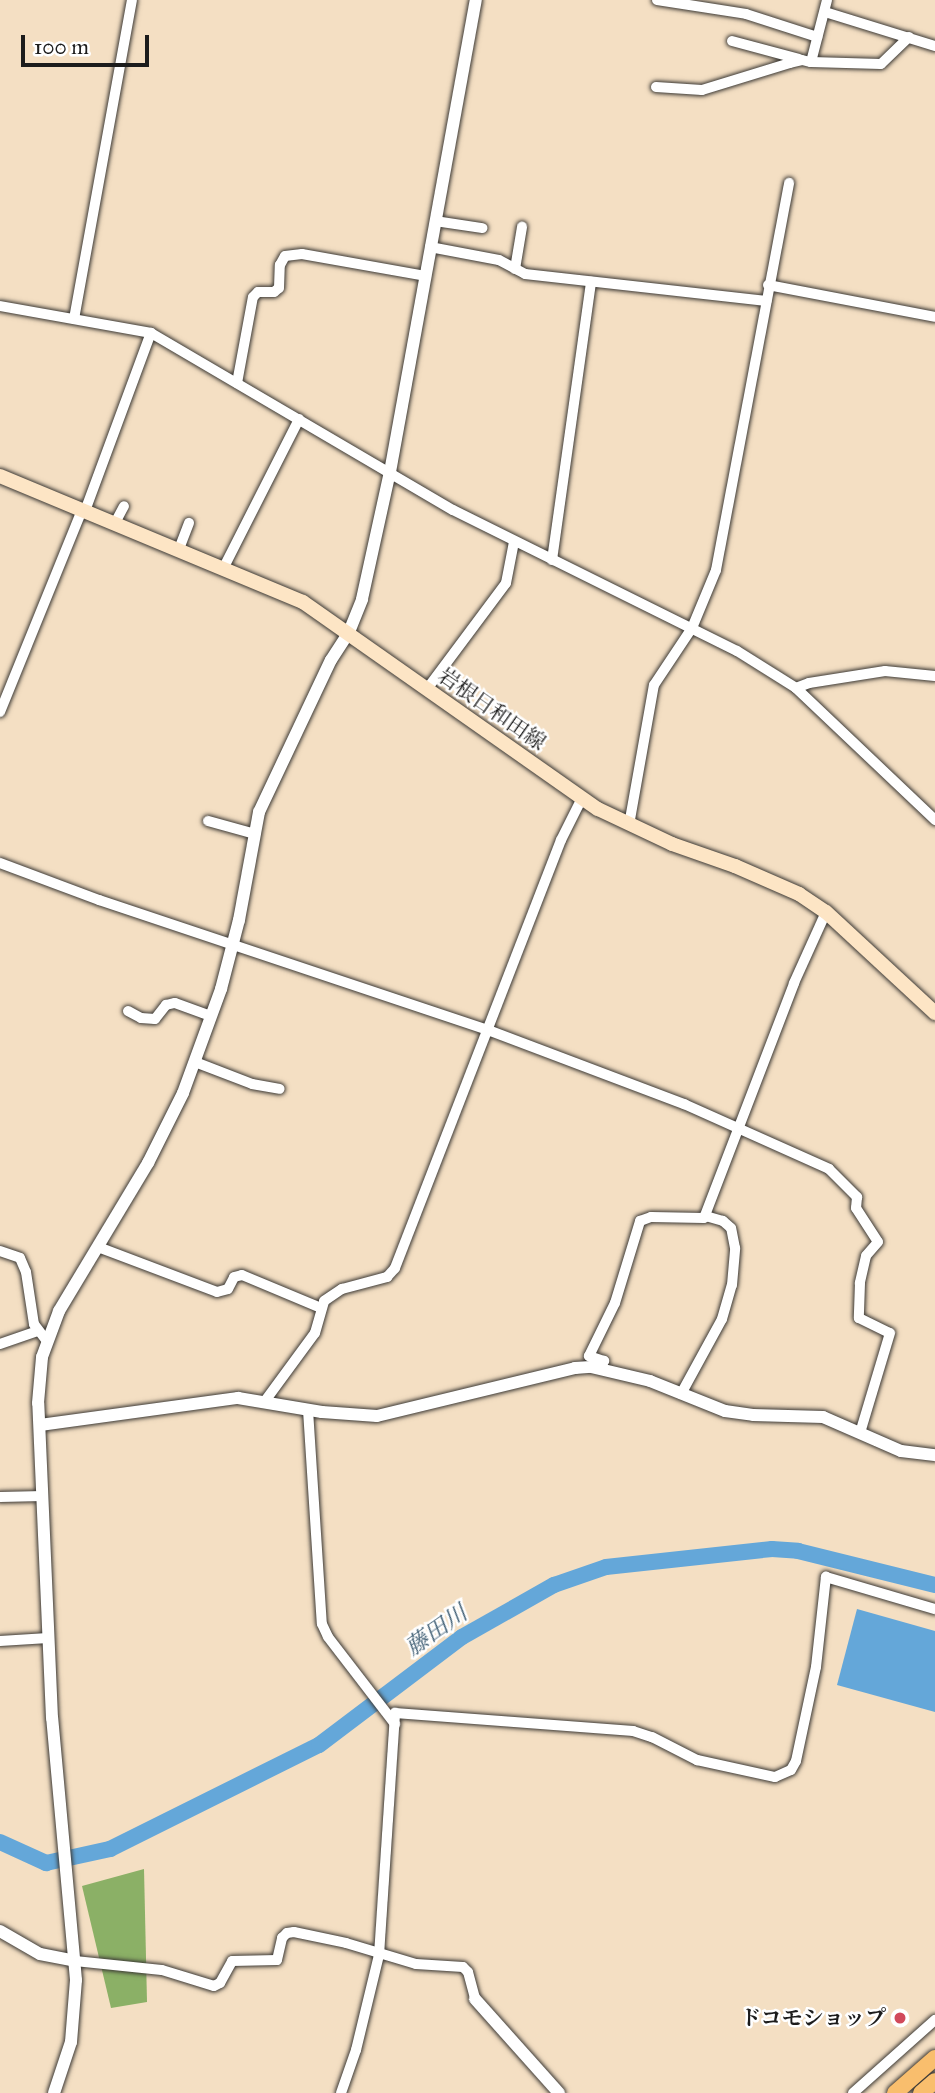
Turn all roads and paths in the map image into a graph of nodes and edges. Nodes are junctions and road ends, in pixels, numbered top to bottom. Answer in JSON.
{"nodes":[{"id":1,"x":132,"y":0,"type":"edge"},
{"id":2,"x":475,"y":0,"type":"edge"},
{"id":3,"x":657,"y":0,"type":"edge"},
{"id":4,"x":827,"y":0,"type":"edge"},
{"id":5,"x":825,"y":12,"type":"junction"},
{"id":6,"x":817,"y":37,"type":"junction"},
{"id":7,"x":909,"y":37,"type":"junction"},
{"id":8,"x":732,"y":41,"type":"dead end"},
{"id":9,"x":935,"y":45,"type":"edge"},
{"id":10,"x":807,"y":61,"type":"junction"},
{"id":11,"x":656,"y":87,"type":"dead end"},
{"id":12,"x":789,"y":183,"type":"dead end"},
{"id":13,"x":435,"y":221,"type":"junction"},
{"id":14,"x":522,"y":227,"type":"dead end"},
{"id":15,"x":482,"y":228,"type":"dead end"},
{"id":16,"x":430,"y":247,"type":"junction"},
{"id":17,"x":515,"y":269,"type":"junction"},
{"id":18,"x":425,"y":276,"type":"junction"},
{"id":19,"x":592,"y":282,"type":"junction"},
{"id":20,"x":768,"y":285,"type":"junction"},
{"id":21,"x":766,"y":302,"type":"junction"},
{"id":22,"x":0,"y":306,"type":"edge"},
{"id":23,"x":935,"y":317,"type":"edge"},
{"id":24,"x":74,"y":319,"type":"junction"},
{"id":25,"x":151,"y":332,"type":"junction"},
{"id":26,"x":237,"y":383,"type":"junction"},
{"id":27,"x":299,"y":419,"type":"junction"},
{"id":28,"x":390,"y":472,"type":"junction"},
{"id":29,"x":0,"y":477,"type":"edge"},
{"id":30,"x":124,"y":506,"type":"dead end"},
{"id":31,"x":83,"y":511,"type":"junction"},
{"id":32,"x":115,"y":523,"type":"junction"},
{"id":33,"x":189,"y":523,"type":"dead end"},
{"id":34,"x":514,"y":542,"type":"junction"},
{"id":35,"x":179,"y":549,"type":"junction"},
{"id":36,"x":552,"y":560,"type":"junction"},
{"id":37,"x":224,"y":568,"type":"junction"},
{"id":38,"x":692,"y":628,"type":"junction"},
{"id":39,"x":349,"y":632,"type":"junction"},
{"id":40,"x":935,"y":676,"type":"edge"},
{"id":41,"x":796,"y":688,"type":"junction"},
{"id":42,"x":427,"y":689,"type":"junction"},
{"id":43,"x":0,"y":712,"type":"edge"},
{"id":44,"x":582,"y":798,"type":"junction"},
{"id":45,"x":935,"y":820,"type":"edge"},
{"id":46,"x":208,"y":821,"type":"dead end"},
{"id":47,"x":629,"y":825,"type":"junction"},
{"id":48,"x":255,"y":834,"type":"junction"},
{"id":49,"x":0,"y":863,"type":"edge"},
{"id":50,"x":826,"y":912,"type":"junction"},
{"id":51,"x":233,"y":945,"type":"junction"},
{"id":52,"x":128,"y":1011,"type":"dead end"},
{"id":53,"x":935,"y":1013,"type":"edge"},
{"id":54,"x":211,"y":1016,"type":"junction"},
{"id":55,"x":488,"y":1030,"type":"junction"},
{"id":56,"x":195,"y":1062,"type":"junction"},
{"id":57,"x":280,"y":1089,"type":"dead end"},
{"id":58,"x":738,"y":1129,"type":"junction"},
{"id":59,"x":705,"y":1216,"type":"junction"},
{"id":60,"x":98,"y":1247,"type":"junction"},
{"id":61,"x":0,"y":1251,"type":"edge"},
{"id":62,"x":321,"y":1308,"type":"junction"},
{"id":63,"x":41,"y":1336,"type":"junction"},
{"id":64,"x":0,"y":1343,"type":"edge"},
{"id":65,"x":599,"y":1368,"type":"junction"},
{"id":66,"x":681,"y":1394,"type":"junction"},
{"id":67,"x":265,"y":1401,"type":"junction"},
{"id":68,"x":308,"y":1410,"type":"junction"},
{"id":69,"x":40,"y":1425,"type":"junction"},
{"id":70,"x":860,"y":1433,"type":"junction"},
{"id":71,"x":935,"y":1455,"type":"edge"},
{"id":72,"x":43,"y":1496,"type":"junction"},
{"id":73,"x":0,"y":1497,"type":"edge"},
{"id":74,"x":935,"y":1609,"type":"edge"},
{"id":75,"x":48,"y":1638,"type":"junction"},
{"id":76,"x":0,"y":1641,"type":"edge"},
{"id":77,"x":395,"y":1724,"type":"junction"},
{"id":78,"x":0,"y":1931,"type":"edge"},
{"id":79,"x":379,"y":1955,"type":"junction"},
{"id":80,"x":75,"y":1961,"type":"junction"},
{"id":81,"x":475,"y":1998,"type":"joint"},
{"id":82,"x":935,"y":2020,"type":"edge"},
{"id":83,"x":935,"y":2058,"type":"edge"},
{"id":84,"x":935,"y":2081,"type":"edge"},
{"id":85,"x":54,"y":2093,"type":"edge"},
{"id":86,"x":341,"y":2093,"type":"edge"},
{"id":87,"x":559,"y":2093,"type":"edge"},
{"id":88,"x":853,"y":2093,"type":"edge"},
{"id":89,"x":895,"y":2093,"type":"edge"},
{"id":90,"x":921,"y":2093,"type":"edge"}],
"edges":[{"from":1,"to":24,"type":"street"},
{"from":2,"to":13,"type":"street"},
{"from":3,"to":6,"type":"street"},
{"from":4,"to":5,"type":"street"},
{"from":5,"to":6,"type":"street"},
{"from":5,"to":7,"type":"street"},
{"from":6,"to":10,"type":"street"},
{"from":7,"to":9,"type":"street"},
{"from":7,"to":10,"type":"street"},
{"from":8,"to":10,"type":"street"},
{"from":10,"to":11,"type":"street"},
{"from":12,"to":20,"type":"street"},
{"from":13,"to":15,"type":"street"},
{"from":13,"to":16,"type":"street"},
{"from":14,"to":17,"type":"street"},
{"from":16,"to":17,"type":"street"},
{"from":16,"to":18,"type":"street"},
{"from":17,"to":19,"type":"street"},
{"from":18,"to":26,"type":"street"},
{"from":18,"to":28,"type":"street"},
{"from":19,"to":21,"type":"street"},
{"from":19,"to":36,"type":"street"},
{"from":20,"to":21,"type":"street"},
{"from":20,"to":23,"type":"street"},
{"from":21,"to":38,"type":"street"},
{"from":22,"to":24,"type":"street"},
{"from":24,"to":25,"type":"street"},
{"from":25,"to":26,"type":"street"},
{"from":25,"to":31,"type":"street"},
{"from":26,"to":27,"type":"street"},
{"from":27,"to":28,"type":"street"},
{"from":27,"to":37,"type":"street"},
{"from":28,"to":34,"type":"street"},
{"from":28,"to":39,"type":"street"},
{"from":29,"to":31,"type":"main road","name":"岩根日和田線"},
{"from":30,"to":32,"type":"street"},
{"from":31,"to":32,"type":"main road","name":"岩根日和田線"},
{"from":31,"to":43,"type":"street"},
{"from":32,"to":35,"type":"main road","name":"岩根日和田線"},
{"from":33,"to":35,"type":"street"},
{"from":34,"to":36,"type":"street"},
{"from":34,"to":42,"type":"street"},
{"from":35,"to":37,"type":"main road","name":"岩根日和田線"},
{"from":36,"to":38,"type":"street"},
{"from":37,"to":39,"type":"main road","name":"岩根日和田線"},
{"from":38,"to":41,"type":"street"},
{"from":38,"to":47,"type":"street"},
{"from":39,"to":42,"type":"main road","name":"岩根日和田線"},
{"from":39,"to":48,"type":"street"},
{"from":40,"to":41,"type":"street"},
{"from":41,"to":45,"type":"street"},
{"from":42,"to":44,"type":"main road","name":"岩根日和田線"},
{"from":44,"to":47,"type":"main road","name":"岩根日和田線"},
{"from":44,"to":55,"type":"street"},
{"from":46,"to":48,"type":"street"},
{"from":47,"to":50,"type":"main road","name":"岩根日和田線"},
{"from":48,"to":51,"type":"street"},
{"from":49,"to":51,"type":"street"},
{"from":50,"to":53,"type":"main road","name":"岩根日和田線"},
{"from":50,"to":58,"type":"street"},
{"from":51,"to":54,"type":"street"},
{"from":51,"to":55,"type":"street"},
{"from":52,"to":54,"type":"street"},
{"from":54,"to":56,"type":"street"},
{"from":55,"to":58,"type":"street"},
{"from":55,"to":62,"type":"street"},
{"from":56,"to":57,"type":"street"},
{"from":56,"to":60,"type":"street"},
{"from":58,"to":59,"type":"street"},
{"from":58,"to":70,"type":"street"},
{"from":59,"to":65,"type":"street"},
{"from":59,"to":66,"type":"street"},
{"from":60,"to":62,"type":"street"},
{"from":60,"to":63,"type":"street"},
{"from":61,"to":63,"type":"street"},
{"from":62,"to":67,"type":"street"},
{"from":63,"to":64,"type":"street"},
{"from":63,"to":69,"type":"street"},
{"from":65,"to":66,"type":"street"},
{"from":65,"to":68,"type":"street"},
{"from":66,"to":70,"type":"street"},
{"from":67,"to":68,"type":"street"},
{"from":67,"to":69,"type":"street"},
{"from":68,"to":77,"type":"street"},
{"from":69,"to":72,"type":"street"},
{"from":70,"to":71,"type":"street"},
{"from":72,"to":73,"type":"street"},
{"from":72,"to":75,"type":"street"},
{"from":74,"to":77,"type":"street"},
{"from":75,"to":76,"type":"street"},
{"from":75,"to":80,"type":"street"},
{"from":77,"to":79,"type":"street"},
{"from":78,"to":80,"type":"street"},
{"from":79,"to":80,"type":"street"},
{"from":79,"to":81,"type":"street"},
{"from":79,"to":86,"type":"street"},
{"from":80,"to":85,"type":"street"},
{"from":81,"to":87,"type":"street"},
{"from":82,"to":88,"type":"street"},
{"from":83,"to":89,"type":"highway"},
{"from":84,"to":90,"type":"highway"}]}
